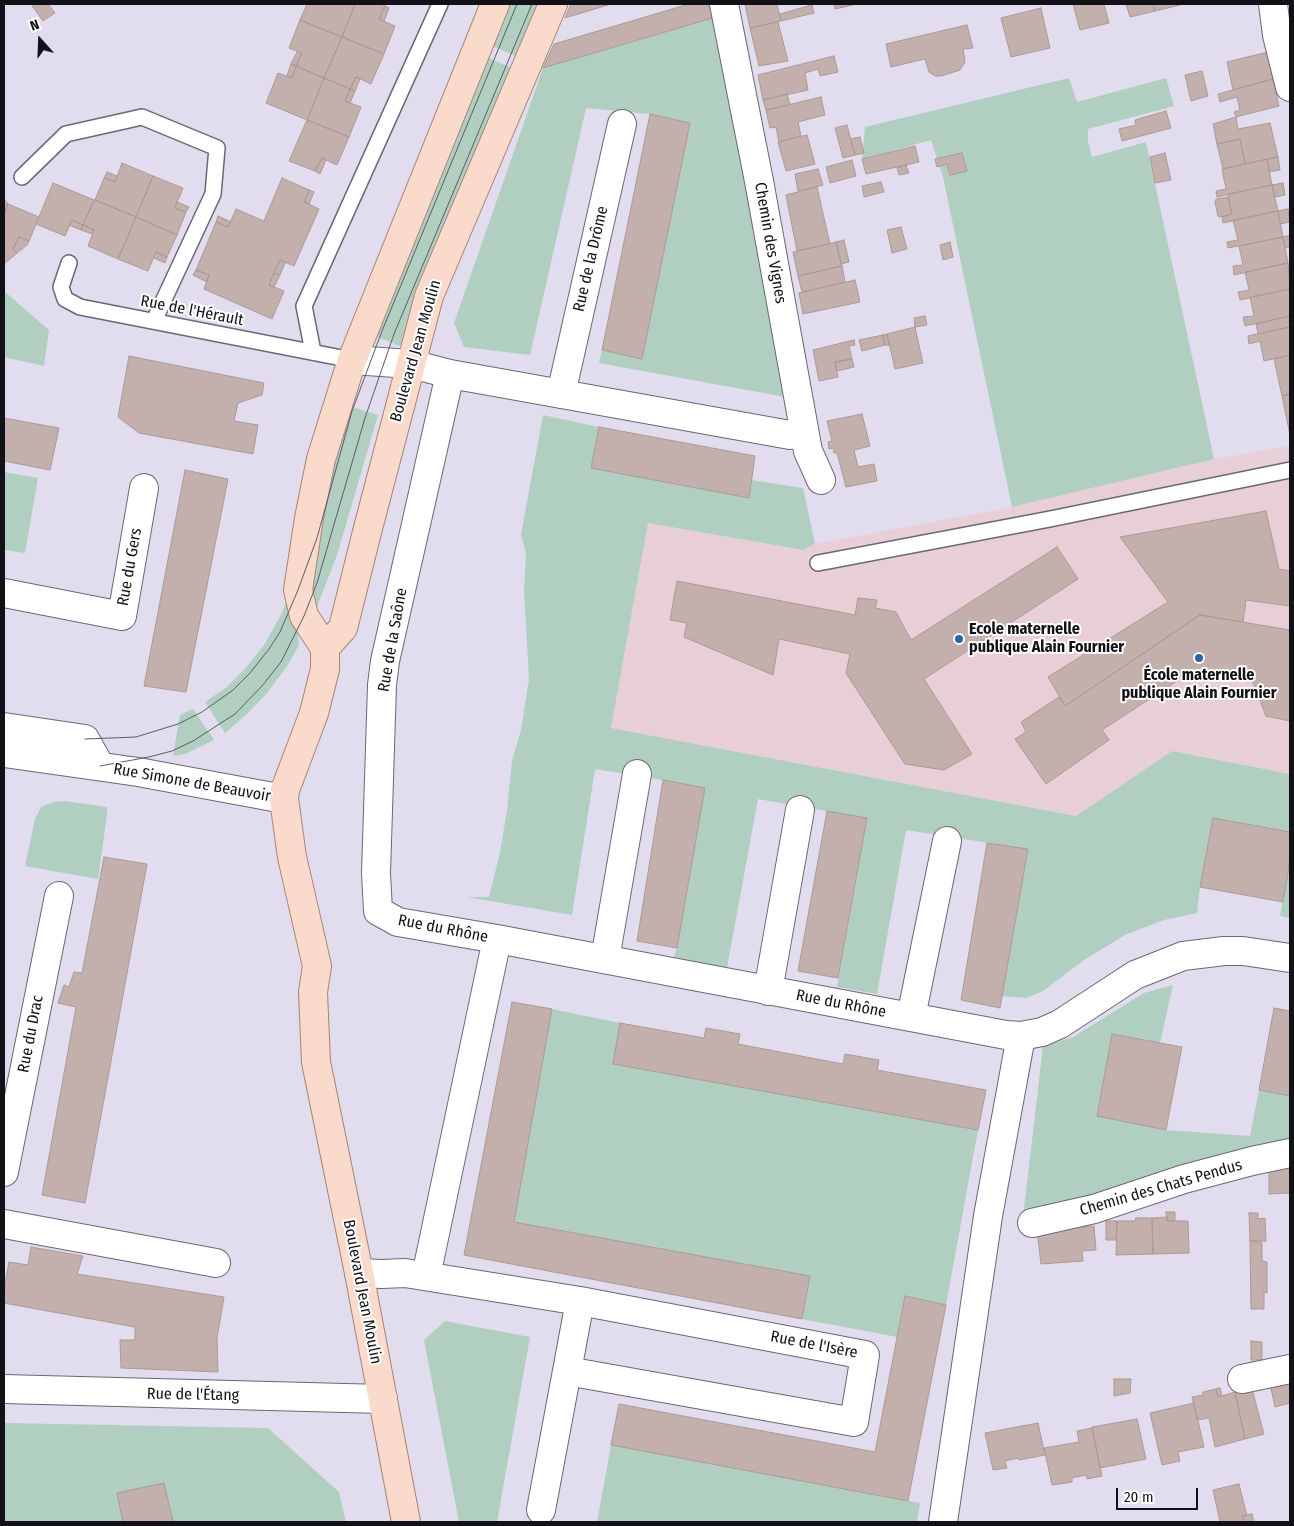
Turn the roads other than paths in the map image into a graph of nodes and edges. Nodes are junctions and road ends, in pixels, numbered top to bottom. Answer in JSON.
{"nodes":[{"id":1,"x":440,"y":4,"type":"edge"},
{"id":2,"x":495,"y":4,"type":"edge"},
{"id":3,"x":553,"y":4,"type":"edge"},
{"id":4,"x":724,"y":4,"type":"edge"},
{"id":5,"x":1273,"y":4,"type":"edge"},
{"id":6,"x":1290,"y":87,"type":"edge"},
{"id":7,"x":622,"y":124,"type":"dead end"},
{"id":8,"x":22,"y":177,"type":"dead end"},
{"id":9,"x":69,"y":263,"type":"dead end"},
{"id":10,"x":154,"y":321,"type":"junction"},
{"id":11,"x":312,"y":352,"type":"junction"},
{"id":12,"x":352,"y":360,"type":"junction"},
{"id":13,"x":411,"y":364,"type":"junction"},
{"id":14,"x":450,"y":374,"type":"junction"},
{"id":15,"x":561,"y":394,"type":"junction"},
{"id":16,"x":790,"y":434,"type":"dead end"},
{"id":17,"x":1290,"y":470,"type":"edge"},
{"id":18,"x":821,"y":480,"type":"dead end"},
{"id":19,"x":144,"y":488,"type":"dead end"},
{"id":20,"x":818,"y":563,"type":"dead end"},
{"id":21,"x":4,"y":593,"type":"edge"},
{"id":22,"x":325,"y":648,"type":"junction"},
{"id":23,"x":4,"y":727,"type":"edge"},
{"id":24,"x":4,"y":753,"type":"edge"},
{"id":25,"x":100,"y":766,"type":"junction"},
{"id":26,"x":637,"y":774,"type":"dead end"},
{"id":27,"x":285,"y":795,"type":"junction"},
{"id":28,"x":800,"y":810,"type":"dead end"},
{"id":29,"x":947,"y":841,"type":"dead end"},
{"id":30,"x":59,"y":896,"type":"dead end"},
{"id":31,"x":378,"y":911,"type":"joint"},
{"id":32,"x":497,"y":939,"type":"junction"},
{"id":33,"x":1290,"y":958,"type":"edge"},
{"id":34,"x":605,"y":959,"type":"junction"},
{"id":35,"x":768,"y":991,"type":"junction"},
{"id":36,"x":911,"y":1017,"type":"junction"},
{"id":37,"x":1021,"y":1036,"type":"junction"},
{"id":38,"x":10,"y":1104,"type":"edge"},
{"id":39,"x":1290,"y":1153,"type":"edge"},
{"id":40,"x":4,"y":1172,"type":"edge"},
{"id":41,"x":1032,"y":1223,"type":"dead end"},
{"id":42,"x":4,"y":1224,"type":"edge"},
{"id":43,"x":216,"y":1263,"type":"dead end"},
{"id":44,"x":359,"y":1273,"type":"junction"},
{"id":45,"x":426,"y":1276,"type":"junction"},
{"id":46,"x":580,"y":1301,"type":"junction"},
{"id":47,"x":1290,"y":1369,"type":"edge"},
{"id":48,"x":568,"y":1371,"type":"junction"},
{"id":49,"x":1242,"y":1380,"type":"dead end"},
{"id":50,"x":4,"y":1390,"type":"edge"},
{"id":51,"x":383,"y":1400,"type":"junction"},
{"id":52,"x":541,"y":1510,"type":"dead end"},
{"id":53,"x":406,"y":1522,"type":"edge"},
{"id":54,"x":943,"y":1522,"type":"edge"}],
"edges":[{"from":1,"to":11,"type":"lane"},
{"from":2,"to":12,"type":"main road"},
{"from":3,"to":13,"type":"main road","name":"Boulevard Jean Moulin"},
{"from":4,"to":18,"type":"street","name":"Chemin des Vignes"},
{"from":5,"to":6,"type":"street"},
{"from":7,"to":15,"type":"street","name":"Rue de la Drôme"},
{"from":8,"to":10,"type":"lane"},
{"from":9,"to":10,"type":"lane","name":"Rue de l'Hérault"},
{"from":10,"to":11,"type":"lane","name":"Rue de l'Hérault"},
{"from":11,"to":12,"type":"lane","name":"Rue de l'Hérault"},
{"from":12,"to":13,"type":"street"},
{"from":12,"to":22,"type":"main road"},
{"from":13,"to":14,"type":"street"},
{"from":13,"to":22,"type":"main road","name":"Boulevard Jean Moulin"},
{"from":14,"to":15,"type":"street"},
{"from":14,"to":31,"type":"street","name":"Rue de la Saône"},
{"from":15,"to":16,"type":"street"},
{"from":17,"to":20,"type":"lane"},
{"from":19,"to":21,"type":"street","name":"Rue du Gers"},
{"from":22,"to":27,"type":"main road"},
{"from":23,"to":25,"type":"street","name":"Rue Simone de Beauvoir"},
{"from":24,"to":25,"type":"street"},
{"from":25,"to":27,"type":"street","name":"Rue Simone de Beauvoir"},
{"from":26,"to":34,"type":"street"},
{"from":27,"to":44,"type":"main road","name":"Boulevard Jean Moulin"},
{"from":28,"to":35,"type":"street"},
{"from":29,"to":36,"type":"street"},
{"from":30,"to":38,"type":"street","name":"Rue du Drac"},
{"from":31,"to":32,"type":"street","name":"Rue du Rhône"},
{"from":32,"to":34,"type":"street","name":"Rue du Rhône"},
{"from":32,"to":45,"type":"street"},
{"from":33,"to":37,"type":"street","name":"Rue du Rhône"},
{"from":34,"to":35,"type":"street","name":"Rue du Rhône"},
{"from":35,"to":36,"type":"street","name":"Rue du Rhône"},
{"from":36,"to":37,"type":"street","name":"Rue du Rhône"},
{"from":37,"to":54,"type":"street"},
{"from":38,"to":40,"type":"street","name":"Rue du Drac"},
{"from":39,"to":41,"type":"street","name":"Chemin des Chats Pendus"},
{"from":42,"to":43,"type":"street"},
{"from":44,"to":45,"type":"street","name":"Rue de l'Isère"},
{"from":44,"to":51,"type":"main road","name":"Boulevard Jean Moulin"},
{"from":45,"to":46,"type":"street","name":"Rue de l'Isère"},
{"from":46,"to":48,"type":"street"},
{"from":46,"to":48,"type":"street","name":"Rue de l'Isère"},
{"from":47,"to":49,"type":"street"},
{"from":48,"to":52,"type":"street"},
{"from":50,"to":51,"type":"street","name":"Rue de l'Étang"},
{"from":51,"to":53,"type":"main road","name":"Boulevard Jean Moulin"}]}
